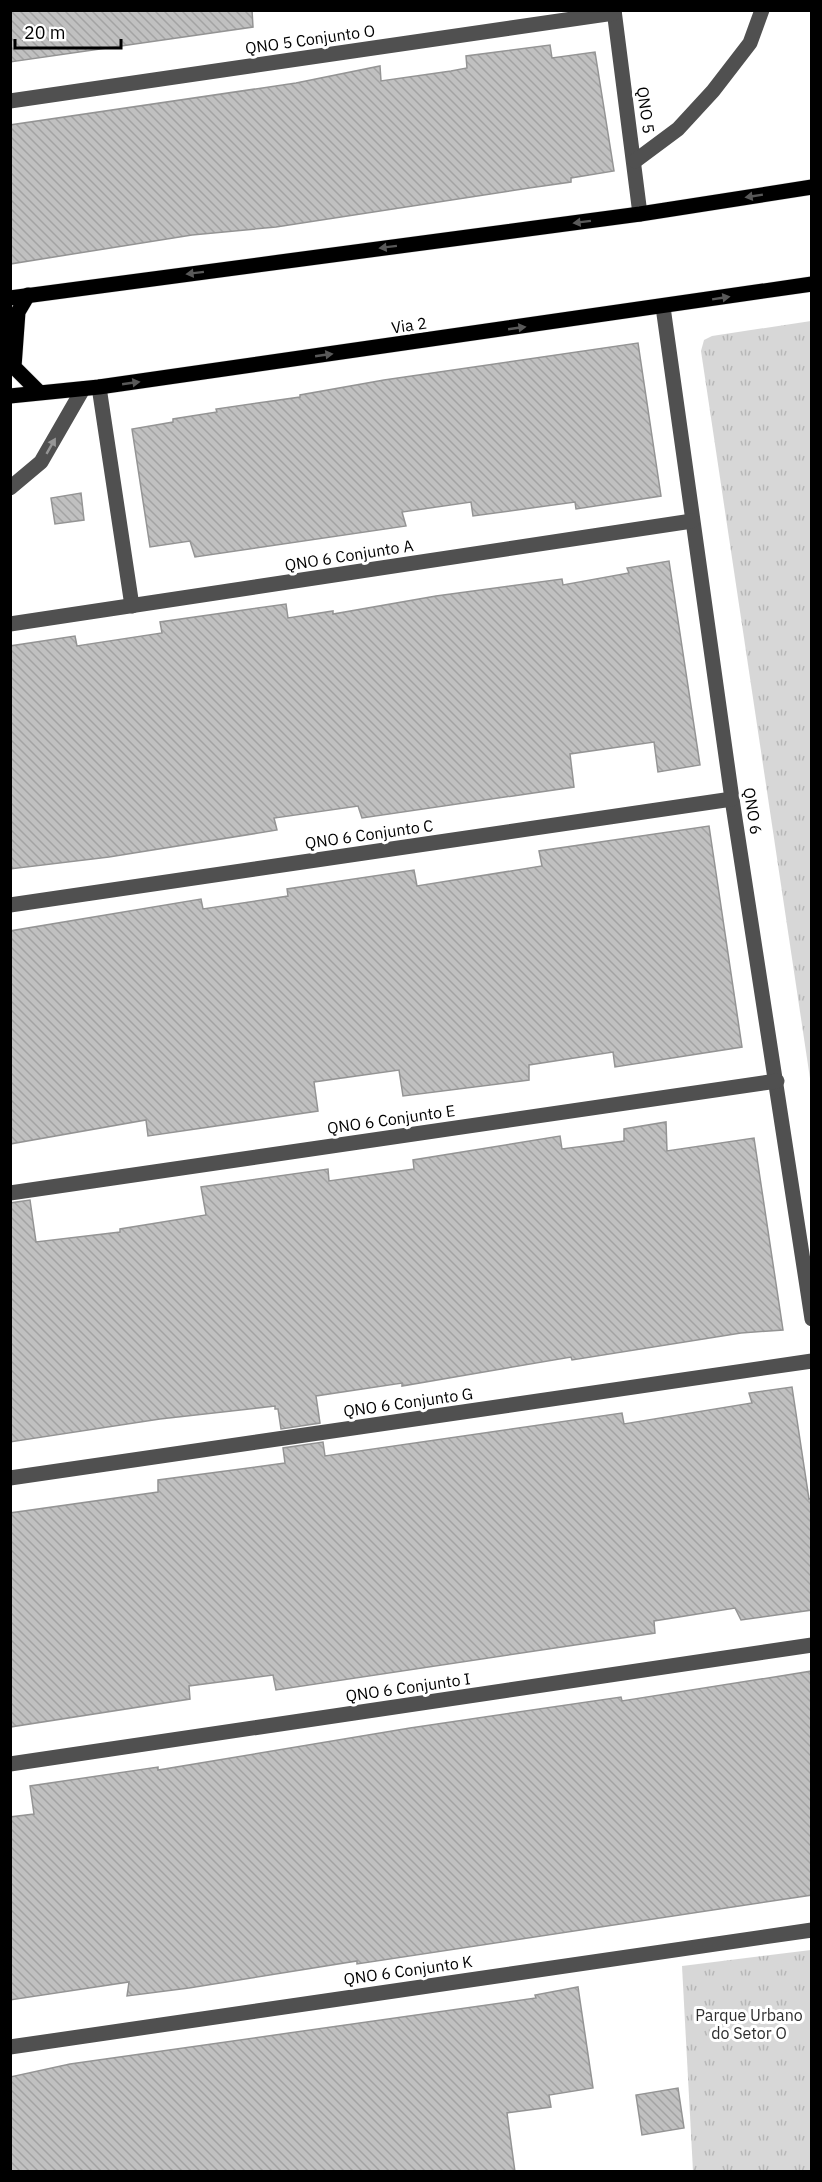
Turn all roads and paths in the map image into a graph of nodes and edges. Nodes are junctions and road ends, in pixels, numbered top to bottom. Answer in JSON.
{"nodes":[{"id":1,"x":762,"y":10,"type":"edge"},
{"id":2,"x":614,"y":12,"type":"edge"},
{"id":3,"x":10,"y":101,"type":"edge"},
{"id":4,"x":635,"y":161,"type":"junction"},
{"id":5,"x":812,"y":186,"type":"edge"},
{"id":6,"x":640,"y":214,"type":"junction"},
{"id":7,"x":812,"y":284,"type":"edge"},
{"id":8,"x":27,"y":294,"type":"junction"},
{"id":9,"x":10,"y":298,"type":"edge"},
{"id":10,"x":663,"y":307,"type":"junction"},
{"id":11,"x":99,"y":387,"type":"junction"},
{"id":12,"x":83,"y":389,"type":"junction"},
{"id":13,"x":38,"y":391,"type":"junction"},
{"id":14,"x":10,"y":396,"type":"edge"},
{"id":15,"x":10,"y":488,"type":"edge"},
{"id":16,"x":692,"y":521,"type":"junction"},
{"id":17,"x":132,"y":606,"type":"junction"},
{"id":18,"x":10,"y":624,"type":"edge"},
{"id":19,"x":732,"y":799,"type":"junction"},
{"id":20,"x":10,"y":904,"type":"edge"},
{"id":21,"x":777,"y":1081,"type":"junction"},
{"id":22,"x":10,"y":1193,"type":"edge"},
{"id":23,"x":812,"y":1319,"type":"edge"},
{"id":24,"x":812,"y":1361,"type":"edge"},
{"id":25,"x":10,"y":1478,"type":"edge"},
{"id":26,"x":812,"y":1645,"type":"edge"},
{"id":27,"x":10,"y":1764,"type":"edge"},
{"id":28,"x":812,"y":1930,"type":"edge"},
{"id":29,"x":10,"y":2047,"type":"edge"}],
"edges":[{"from":1,"to":4,"type":"street"},
{"from":2,"to":3,"type":"street","name":"QNO 5 Conjunto O"},
{"from":2,"to":4,"type":"street","name":"QNO 5"},
{"from":4,"to":6,"type":"street","name":"QNO 5"},
{"from":5,"to":6,"type":"main road","one_way":true},
{"from":6,"to":8,"type":"main road","one_way":true},
{"from":10,"to":7,"type":"main road","name":"Via 2","one_way":true},
{"from":8,"to":9,"type":"main road"},
{"from":8,"to":13,"type":"main road"},
{"from":11,"to":10,"type":"main road","name":"Via 2","one_way":true},
{"from":10,"to":16,"type":"street","name":"QNO 6"},
{"from":11,"to":12,"type":"main road","name":"Via 2"},
{"from":11,"to":17,"type":"street"},
{"from":12,"to":13,"type":"main road","name":"Via 2"},
{"from":15,"to":12,"type":"street","one_way":true},
{"from":13,"to":14,"type":"main road","name":"Via 2"},
{"from":16,"to":17,"type":"street","name":"QNO 6 Conjunto A"},
{"from":16,"to":19,"type":"street","name":"QNO 6"},
{"from":17,"to":18,"type":"street","name":"QNO 6 Conjunto A"},
{"from":19,"to":20,"type":"street","name":"QNO 6 Conjunto C"},
{"from":19,"to":21,"type":"street","name":"QNO 6"},
{"from":21,"to":22,"type":"street","name":"QNO 6 Conjunto E"},
{"from":21,"to":23,"type":"street","name":"QNO 6"},
{"from":24,"to":25,"type":"street","name":"QNO 6 Conjunto G"},
{"from":26,"to":27,"type":"street","name":"QNO 6 Conjunto I"},
{"from":28,"to":29,"type":"street","name":"QNO 6 Conjunto K"}]}
